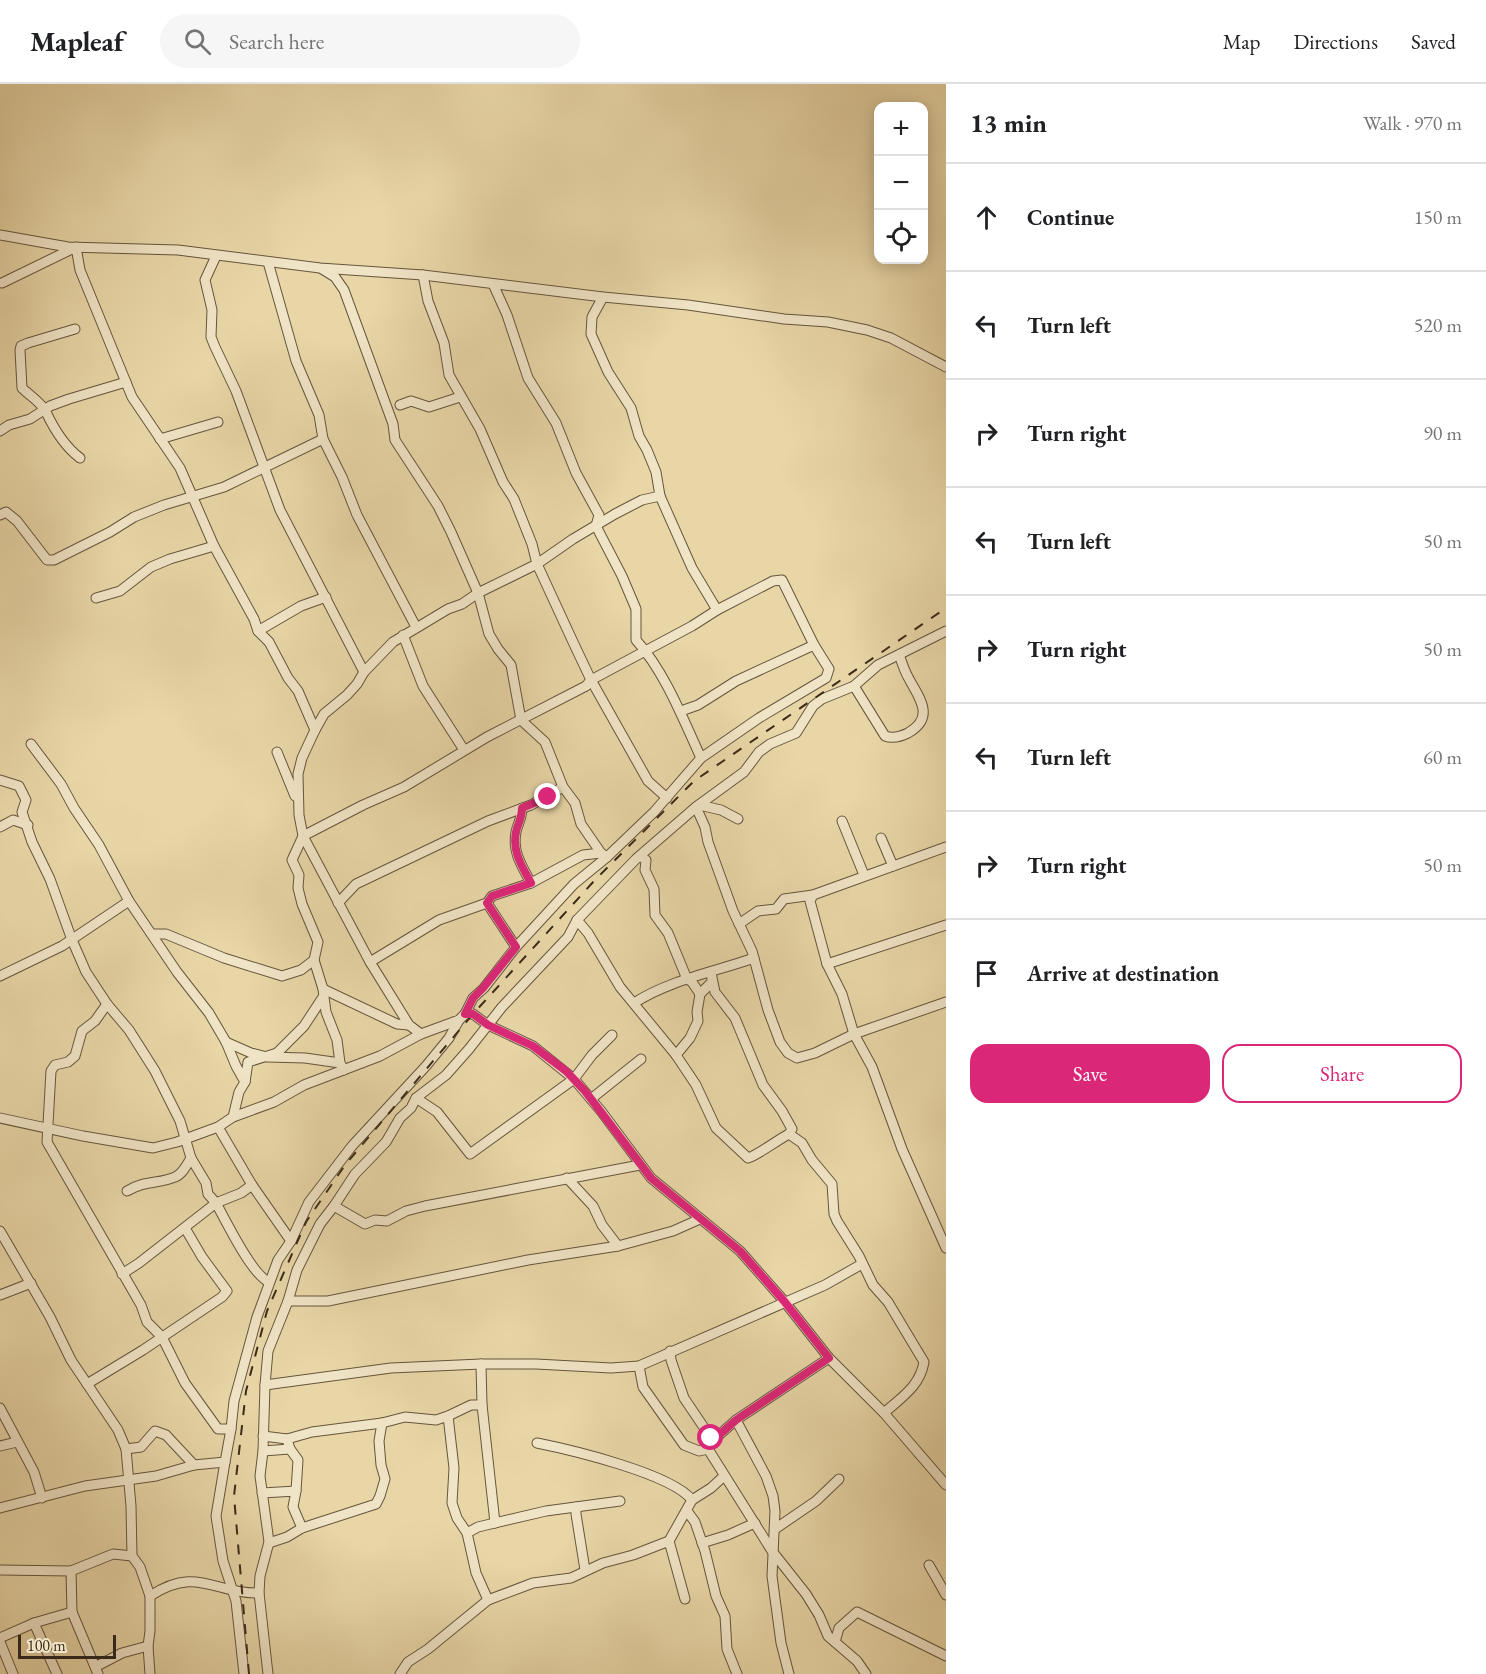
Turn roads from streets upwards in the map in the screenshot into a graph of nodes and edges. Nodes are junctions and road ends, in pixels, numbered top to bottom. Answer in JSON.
{"nodes":[{"id":1,"x":0,"y":236,"type":"edge"},
{"id":2,"x":76,"y":247,"type":"junction"},
{"id":3,"x":216,"y":256,"type":"junction"},
{"id":4,"x":268,"y":262,"type":"junction"},
{"id":5,"x":320,"y":268,"type":"junction"},
{"id":6,"x":423,"y":275,"type":"junction"},
{"id":7,"x":2,"y":283,"type":"dead end"},
{"id":8,"x":494,"y":284,"type":"junction"},
{"id":9,"x":603,"y":297,"type":"junction"},
{"id":10,"x":75,"y":329,"type":"dead end"},
{"id":11,"x":946,"y":368,"type":"edge"},
{"id":12,"x":126,"y":382,"type":"junction"},
{"id":13,"x":460,"y":397,"type":"junction"},
{"id":14,"x":400,"y":405,"type":"dead end"},
{"id":15,"x":45,"y":410,"type":"junction"},
{"id":16,"x":218,"y":422,"type":"dead end"},
{"id":17,"x":0,"y":431,"type":"edge"},
{"id":18,"x":160,"y":439,"type":"junction"},
{"id":19,"x":323,"y":439,"type":"junction"},
{"id":20,"x":80,"y":458,"type":"dead end"},
{"id":21,"x":265,"y":466,"type":"junction"},
{"id":22,"x":660,"y":496,"type":"junction"},
{"id":23,"x":191,"y":498,"type":"junction"},
{"id":24,"x":0,"y":515,"type":"edge"},
{"id":25,"x":596,"y":526,"type":"junction"},
{"id":26,"x":213,"y":546,"type":"junction"},
{"id":27,"x":537,"y":564,"type":"junction"},
{"id":28,"x":478,"y":593,"type":"junction"},
{"id":29,"x":326,"y":597,"type":"junction"},
{"id":30,"x":96,"y":598,"type":"dead end"},
{"id":31,"x":717,"y":610,"type":"junction"},
{"id":32,"x":416,"y":627,"type":"junction"},
{"id":33,"x":946,"y":631,"type":"edge"},
{"id":34,"x":258,"y":632,"type":"junction"},
{"id":35,"x":403,"y":635,"type":"junction"},
{"id":36,"x":814,"y":645,"type":"junction"},
{"id":37,"x":646,"y":651,"type":"junction"},
{"id":38,"x":899,"y":655,"type":"junction"},
{"id":39,"x":364,"y":672,"type":"junction"},
{"id":40,"x":591,"y":680,"type":"junction"},
{"id":41,"x":854,"y":686,"type":"junction"},
{"id":42,"x":681,"y":711,"type":"junction"},
{"id":43,"x":521,"y":720,"type":"junction"},
{"id":44,"x":315,"y":730,"type":"junction"},
{"id":45,"x":31,"y":744,"type":"dead end"},
{"id":46,"x":464,"y":750,"type":"junction"},
{"id":47,"x":277,"y":752,"type":"dead end"},
{"id":48,"x":701,"y":758,"type":"junction"},
{"id":49,"x":0,"y":780,"type":"edge"},
{"id":50,"x":564,"y":787,"type":"junction"},
{"id":51,"x":666,"y":798,"type":"junction"},
{"id":52,"x":299,"y":804,"type":"junction"},
{"id":53,"x":697,"y":806,"type":"junction"},
{"id":54,"x":522,"y":808,"type":"junction"},
{"id":55,"x":738,"y":819,"type":"dead end"},
{"id":56,"x":842,"y":821,"type":"dead end"},
{"id":57,"x":28,"y":825,"type":"junction"},
{"id":58,"x":0,"y":827,"type":"edge"},
{"id":59,"x":303,"y":836,"type":"junction"},
{"id":60,"x":881,"y":838,"type":"dead end"},
{"id":61,"x":946,"y":847,"type":"edge"},
{"id":62,"x":640,"y":856,"type":"junction"},
{"id":63,"x":603,"y":857,"type":"junction"},
{"id":64,"x":893,"y":866,"type":"junction"},
{"id":65,"x":864,"y":875,"type":"junction"},
{"id":66,"x":531,"y":883,"type":"junction"},
{"id":67,"x":813,"y":895,"type":"junction"},
{"id":68,"x":129,"y":900,"type":"junction"},
{"id":69,"x":338,"y":903,"type":"junction"},
{"id":70,"x":487,"y":903,"type":"junction"},
{"id":71,"x":577,"y":920,"type":"junction"},
{"id":72,"x":739,"y":924,"type":"junction"},
{"id":73,"x":946,"y":925,"type":"edge"},
{"id":74,"x":588,"y":933,"type":"junction"},
{"id":75,"x":153,"y":934,"type":"junction"},
{"id":76,"x":568,"y":937,"type":"junction"},
{"id":77,"x":72,"y":940,"type":"junction"},
{"id":78,"x":516,"y":947,"type":"junction"},
{"id":79,"x":754,"y":958,"type":"junction"},
{"id":80,"x":314,"y":960,"type":"junction"},
{"id":81,"x":370,"y":962,"type":"junction"},
{"id":82,"x":827,"y":964,"type":"junction"},
{"id":83,"x":711,"y":973,"type":"junction"},
{"id":84,"x":0,"y":976,"type":"edge"},
{"id":85,"x":687,"y":979,"type":"junction"},
{"id":86,"x":651,"y":992,"type":"junction"},
{"id":87,"x":323,"y":993,"type":"junction"},
{"id":88,"x":700,"y":994,"type":"junction"},
{"id":89,"x":946,"y":1002,"type":"edge"},
{"id":90,"x":634,"y":1003,"type":"junction"},
{"id":91,"x":107,"y":1004,"type":"junction"},
{"id":92,"x":640,"y":1012,"type":"junction"},
{"id":93,"x":462,"y":1017,"type":"junction"},
{"id":94,"x":409,"y":1025,"type":"junction"},
{"id":95,"x":488,"y":1025,"type":"junction"},
{"id":96,"x":421,"y":1034,"type":"junction"},
{"id":97,"x":854,"y":1034,"type":"junction"},
{"id":98,"x":612,"y":1035,"type":"dead end"},
{"id":99,"x":226,"y":1042,"type":"junction"},
{"id":100,"x":676,"y":1055,"type":"junction"},
{"id":101,"x":267,"y":1057,"type":"junction"},
{"id":102,"x":641,"y":1059,"type":"dead end"},
{"id":103,"x":342,"y":1067,"type":"junction"},
{"id":104,"x":573,"y":1079,"type":"junction"},
{"id":105,"x":245,"y":1082,"type":"junction"},
{"id":106,"x":416,"y":1098,"type":"junction"},
{"id":107,"x":591,"y":1099,"type":"junction"},
{"id":108,"x":233,"y":1117,"type":"junction"},
{"id":109,"x":0,"y":1118,"type":"edge"},
{"id":110,"x":218,"y":1127,"type":"junction"},
{"id":111,"x":47,"y":1129,"type":"junction"},
{"id":112,"x":789,"y":1134,"type":"junction"},
{"id":113,"x":186,"y":1138,"type":"junction"},
{"id":114,"x":191,"y":1158,"type":"junction"},
{"id":115,"x":640,"y":1165,"type":"junction"},
{"id":116,"x":567,"y":1178,"type":"junction"},
{"id":117,"x":252,"y":1185,"type":"junction"},
{"id":118,"x":127,"y":1191,"type":"dead end"},
{"id":119,"x":216,"y":1203,"type":"junction"},
{"id":120,"x":334,"y":1206,"type":"junction"},
{"id":121,"x":700,"y":1219,"type":"junction"},
{"id":122,"x":185,"y":1228,"type":"junction"},
{"id":123,"x":0,"y":1231,"type":"edge"},
{"id":124,"x":291,"y":1241,"type":"junction"},
{"id":125,"x":618,"y":1246,"type":"junction"},
{"id":126,"x":946,"y":1248,"type":"edge"},
{"id":127,"x":862,"y":1264,"type":"junction"},
{"id":128,"x":122,"y":1274,"type":"junction"},
{"id":129,"x":269,"y":1282,"type":"junction"},
{"id":130,"x":31,"y":1283,"type":"junction"},
{"id":131,"x":0,"y":1295,"type":"edge"},
{"id":132,"x":288,"y":1301,"type":"junction"},
{"id":133,"x":784,"y":1301,"type":"junction"},
{"id":134,"x":162,"y":1337,"type":"junction"},
{"id":135,"x":670,"y":1351,"type":"junction"},
{"id":136,"x":829,"y":1358,"type":"junction"},
{"id":137,"x":481,"y":1364,"type":"junction"},
{"id":138,"x":639,"y":1366,"type":"junction"},
{"id":139,"x":87,"y":1384,"type":"junction"},
{"id":140,"x":265,"y":1386,"type":"junction"},
{"id":141,"x":482,"y":1405,"type":"junction"},
{"id":142,"x":0,"y":1408,"type":"edge"},
{"id":143,"x":884,"y":1413,"type":"junction"},
{"id":144,"x":448,"y":1416,"type":"junction"},
{"id":145,"x":736,"y":1420,"type":"junction"},
{"id":146,"x":382,"y":1423,"type":"junction"},
{"id":147,"x":231,"y":1429,"type":"junction"},
{"id":148,"x":263,"y":1436,"type":"junction"},
{"id":149,"x":287,"y":1438,"type":"junction"},
{"id":150,"x":711,"y":1438,"type":"junction"},
{"id":151,"x":17,"y":1442,"type":"junction"},
{"id":152,"x":537,"y":1443,"type":"dead end"},
{"id":153,"x":0,"y":1446,"type":"edge"},
{"id":154,"x":126,"y":1449,"type":"junction"},
{"id":155,"x":290,"y":1449,"type":"junction"},
{"id":156,"x":708,"y":1449,"type":"junction"},
{"id":157,"x":263,"y":1451,"type":"junction"},
{"id":158,"x":225,"y":1462,"type":"junction"},
{"id":159,"x":194,"y":1465,"type":"junction"},
{"id":160,"x":724,"y":1476,"type":"junction"},
{"id":161,"x":839,"y":1479,"type":"dead end"},
{"id":162,"x":129,"y":1480,"type":"junction"},
{"id":163,"x":946,"y":1485,"type":"edge"},
{"id":164,"x":296,"y":1491,"type":"junction"},
{"id":165,"x":262,"y":1493,"type":"junction"},
{"id":166,"x":42,"y":1498,"type":"junction"},
{"id":167,"x":692,"y":1500,"type":"junction"},
{"id":168,"x":620,"y":1501,"type":"dead end"},
{"id":169,"x":576,"y":1507,"type":"junction"},
{"id":170,"x":0,"y":1508,"type":"edge"},
{"id":171,"x":687,"y":1511,"type":"junction"},
{"id":172,"x":495,"y":1523,"type":"junction"},
{"id":173,"x":755,"y":1523,"type":"junction"},
{"id":174,"x":302,"y":1528,"type":"junction"},
{"id":175,"x":775,"y":1529,"type":"junction"},
{"id":176,"x":467,"y":1533,"type":"junction"},
{"id":177,"x":669,"y":1541,"type":"junction"},
{"id":178,"x":702,"y":1542,"type":"junction"},
{"id":179,"x":268,"y":1543,"type":"junction"},
{"id":180,"x":772,"y":1551,"type":"junction"},
{"id":181,"x":132,"y":1556,"type":"junction"},
{"id":182,"x":928,"y":1565,"type":"dead end"},
{"id":183,"x":0,"y":1570,"type":"edge"},
{"id":184,"x":585,"y":1570,"type":"junction"},
{"id":185,"x":71,"y":1571,"type":"junction"},
{"id":186,"x":230,"y":1588,"type":"junction"},
{"id":187,"x":259,"y":1593,"type":"junction"},
{"id":188,"x":946,"y":1595,"type":"edge"},
{"id":189,"x":150,"y":1596,"type":"junction"},
{"id":190,"x":685,"y":1599,"type":"dead end"},
{"id":191,"x":488,"y":1600,"type":"junction"},
{"id":192,"x":72,"y":1612,"type":"junction"},
{"id":193,"x":34,"y":1623,"type":"junction"},
{"id":194,"x":0,"y":1640,"type":"edge"},
{"id":195,"x":835,"y":1642,"type":"junction"},
{"id":196,"x":148,"y":1646,"type":"junction"},
{"id":197,"x":946,"y":1656,"type":"edge"},
{"id":198,"x":96,"y":1670,"type":"edge"},
{"id":199,"x":13,"y":1674,"type":"edge"},
{"id":200,"x":57,"y":1674,"type":"edge"},
{"id":201,"x":150,"y":1674,"type":"edge"},
{"id":202,"x":244,"y":1674,"type":"edge"},
{"id":203,"x":268,"y":1674,"type":"edge"},
{"id":204,"x":400,"y":1674,"type":"edge"},
{"id":205,"x":737,"y":1674,"type":"edge"},
{"id":206,"x":789,"y":1674,"type":"edge"},
{"id":207,"x":866,"y":1674,"type":"edge"}],
"edges":[{"from":1,"to":2,"type":"street"},
{"from":2,"to":3,"type":"street"},
{"from":2,"to":7,"type":"street"},
{"from":2,"to":12,"type":"street"},
{"from":3,"to":4,"type":"street"},
{"from":3,"to":21,"type":"street"},
{"from":4,"to":5,"type":"street"},
{"from":4,"to":19,"type":"street"},
{"from":5,"to":6,"type":"street"},
{"from":5,"to":28,"type":"street"},
{"from":6,"to":8,"type":"street"},
{"from":6,"to":13,"type":"street"},
{"from":8,"to":9,"type":"street"},
{"from":8,"to":25,"type":"street"},
{"from":9,"to":11,"type":"street"},
{"from":9,"to":22,"type":"street"},
{"from":10,"to":15,"type":"street"},
{"from":12,"to":15,"type":"street"},
{"from":12,"to":18,"type":"street"},
{"from":13,"to":14,"type":"street"},
{"from":13,"to":27,"type":"street"},
{"from":15,"to":17,"type":"street"},
{"from":15,"to":20,"type":"street"},
{"from":16,"to":18,"type":"street"},
{"from":18,"to":23,"type":"street"},
{"from":19,"to":21,"type":"street"},
{"from":19,"to":32,"type":"street"},
{"from":21,"to":23,"type":"street"},
{"from":21,"to":29,"type":"street"},
{"from":22,"to":25,"type":"street"},
{"from":22,"to":31,"type":"street"},
{"from":23,"to":24,"type":"street"},
{"from":23,"to":26,"type":"street"},
{"from":25,"to":27,"type":"street"},
{"from":25,"to":37,"type":"street"},
{"from":26,"to":30,"type":"street"},
{"from":26,"to":34,"type":"street"},
{"from":27,"to":28,"type":"street"},
{"from":27,"to":40,"type":"street"},
{"from":28,"to":32,"type":"street"},
{"from":28,"to":43,"type":"street"},
{"from":29,"to":34,"type":"street"},
{"from":29,"to":39,"type":"street"},
{"from":31,"to":36,"type":"street"},
{"from":31,"to":37,"type":"street"},
{"from":32,"to":35,"type":"street"},
{"from":33,"to":38,"type":"street"},
{"from":34,"to":44,"type":"street"},
{"from":35,"to":39,"type":"street"},
{"from":35,"to":46,"type":"street"},
{"from":36,"to":42,"type":"street"},
{"from":36,"to":48,"type":"street"},
{"from":37,"to":40,"type":"street"},
{"from":37,"to":42,"type":"street"},
{"from":38,"to":41,"type":"street"},
{"from":38,"to":41,"type":"street"},
{"from":39,"to":44,"type":"street"},
{"from":40,"to":43,"type":"street"},
{"from":40,"to":51,"type":"street"},
{"from":41,"to":53,"type":"street"},
{"from":42,"to":48,"type":"street"},
{"from":43,"to":46,"type":"street"},
{"from":43,"to":50,"type":"street"},
{"from":44,"to":52,"type":"street"},
{"from":45,"to":68,"type":"street"},
{"from":46,"to":59,"type":"street"},
{"from":47,"to":52,"type":"street"},
{"from":48,"to":51,"type":"street"},
{"from":49,"to":57,"type":"street"},
{"from":50,"to":54,"type":"street"},
{"from":50,"to":63,"type":"street"},
{"from":51,"to":63,"type":"street"},
{"from":52,"to":59,"type":"street"},
{"from":53,"to":55,"type":"street"},
{"from":53,"to":62,"type":"street"},
{"from":53,"to":72,"type":"street"},
{"from":54,"to":66,"type":"street"},
{"from":54,"to":69,"type":"street"},
{"from":56,"to":65,"type":"street"},
{"from":57,"to":58,"type":"street"},
{"from":57,"to":77,"type":"street"},
{"from":59,"to":69,"type":"street"},
{"from":59,"to":80,"type":"street"},
{"from":60,"to":64,"type":"street"},
{"from":61,"to":64,"type":"street"},
{"from":62,"to":71,"type":"street"},
{"from":62,"to":85,"type":"street"},
{"from":63,"to":66,"type":"street"},
{"from":63,"to":78,"type":"street"},
{"from":64,"to":65,"type":"street"},
{"from":65,"to":67,"type":"street"},
{"from":66,"to":70,"type":"street"},
{"from":67,"to":72,"type":"street"},
{"from":67,"to":82,"type":"street"},
{"from":68,"to":75,"type":"street"},
{"from":68,"to":77,"type":"street"},
{"from":69,"to":81,"type":"street"},
{"from":70,"to":78,"type":"street"},
{"from":70,"to":81,"type":"street"},
{"from":71,"to":74,"type":"street"},
{"from":71,"to":76,"type":"street"},
{"from":72,"to":79,"type":"street"},
{"from":73,"to":82,"type":"street"},
{"from":74,"to":76,"type":"street"},
{"from":74,"to":90,"type":"street"},
{"from":75,"to":80,"type":"street"},
{"from":75,"to":99,"type":"street"},
{"from":76,"to":95,"type":"street"},
{"from":77,"to":84,"type":"street"},
{"from":77,"to":91,"type":"street"},
{"from":78,"to":93,"type":"street"},
{"from":79,"to":83,"type":"street"},
{"from":79,"to":97,"type":"street"},
{"from":80,"to":87,"type":"street"},
{"from":81,"to":94,"type":"street"},
{"from":82,"to":97,"type":"street"},
{"from":83,"to":85,"type":"street"},
{"from":83,"to":88,"type":"street"},
{"from":83,"to":112,"type":"street"},
{"from":85,"to":86,"type":"street"},
{"from":85,"to":88,"type":"street"},
{"from":86,"to":90,"type":"street"},
{"from":86,"to":92,"type":"street"},
{"from":87,"to":94,"type":"street"},
{"from":87,"to":101,"type":"street"},
{"from":87,"to":103,"type":"street"},
{"from":88,"to":100,"type":"street"},
{"from":89,"to":97,"type":"street"},
{"from":90,"to":92,"type":"street"},
{"from":91,"to":111,"type":"street"},
{"from":91,"to":113,"type":"street"},
{"from":92,"to":100,"type":"street"},
{"from":93,"to":95,"type":"street"},
{"from":93,"to":96,"type":"street"},
{"from":93,"to":124,"type":"street"},
{"from":94,"to":96,"type":"street"},
{"from":95,"to":104,"type":"street"},
{"from":95,"to":106,"type":"street"},
{"from":96,"to":103,"type":"street"},
{"from":97,"to":126,"type":"street"},
{"from":98,"to":104,"type":"street"},
{"from":99,"to":101,"type":"street"},
{"from":99,"to":105,"type":"street"},
{"from":100,"to":112,"type":"street"},
{"from":101,"to":103,"type":"street"},
{"from":101,"to":105,"type":"street"},
{"from":102,"to":107,"type":"street"},
{"from":103,"to":108,"type":"street"},
{"from":104,"to":106,"type":"street"},
{"from":104,"to":107,"type":"street"},
{"from":105,"to":108,"type":"street"},
{"from":106,"to":120,"type":"street"},
{"from":107,"to":115,"type":"street"},
{"from":108,"to":110,"type":"street"},
{"from":109,"to":111,"type":"street"},
{"from":110,"to":113,"type":"street"},
{"from":110,"to":117,"type":"street"},
{"from":111,"to":113,"type":"street"},
{"from":111,"to":128,"type":"street"},
{"from":112,"to":127,"type":"street"},
{"from":113,"to":114,"type":"street"},
{"from":114,"to":118,"type":"street"},
{"from":114,"to":119,"type":"street"},
{"from":115,"to":116,"type":"street"},
{"from":115,"to":121,"type":"street"},
{"from":116,"to":120,"type":"street"},
{"from":116,"to":125,"type":"street"},
{"from":117,"to":119,"type":"street"},
{"from":117,"to":124,"type":"street"},
{"from":119,"to":122,"type":"street"},
{"from":119,"to":129,"type":"street"},
{"from":120,"to":132,"type":"street"},
{"from":121,"to":125,"type":"street"},
{"from":121,"to":133,"type":"street"},
{"from":122,"to":128,"type":"street"},
{"from":122,"to":134,"type":"street"},
{"from":123,"to":130,"type":"street"},
{"from":124,"to":129,"type":"street"},
{"from":125,"to":132,"type":"street"},
{"from":127,"to":133,"type":"street"},
{"from":127,"to":143,"type":"street"},
{"from":128,"to":134,"type":"street"},
{"from":129,"to":147,"type":"street"},
{"from":130,"to":131,"type":"street"},
{"from":130,"to":139,"type":"street"},
{"from":132,"to":140,"type":"street"},
{"from":133,"to":135,"type":"street"},
{"from":133,"to":136,"type":"street"},
{"from":134,"to":139,"type":"street"},
{"from":134,"to":147,"type":"street"},
{"from":135,"to":138,"type":"street"},
{"from":135,"to":150,"type":"street"},
{"from":136,"to":143,"type":"street"},
{"from":136,"to":145,"type":"street"},
{"from":137,"to":138,"type":"street"},
{"from":137,"to":140,"type":"street"},
{"from":137,"to":141,"type":"street"},
{"from":138,"to":156,"type":"street"},
{"from":139,"to":154,"type":"street"},
{"from":140,"to":148,"type":"street"},
{"from":141,"to":144,"type":"street"},
{"from":141,"to":172,"type":"street"},
{"from":142,"to":151,"type":"street"},
{"from":143,"to":163,"type":"street"},
{"from":144,"to":146,"type":"street"},
{"from":144,"to":176,"type":"street"},
{"from":145,"to":150,"type":"street"},
{"from":145,"to":175,"type":"street"},
{"from":146,"to":149,"type":"street"},
{"from":146,"to":174,"type":"street"},
{"from":147,"to":158,"type":"street"},
{"from":148,"to":149,"type":"street"},
{"from":148,"to":157,"type":"street"},
{"from":149,"to":155,"type":"street"},
{"from":150,"to":156,"type":"street"},
{"from":151,"to":153,"type":"street"},
{"from":151,"to":166,"type":"street"},
{"from":152,"to":167,"type":"street"},
{"from":154,"to":159,"type":"street"},
{"from":154,"to":162,"type":"street"},
{"from":155,"to":157,"type":"street"},
{"from":155,"to":164,"type":"street"},
{"from":156,"to":160,"type":"street"},
{"from":157,"to":165,"type":"street"},
{"from":158,"to":159,"type":"street"},
{"from":158,"to":186,"type":"street"},
{"from":159,"to":162,"type":"street"},
{"from":160,"to":167,"type":"street"},
{"from":160,"to":173,"type":"street"},
{"from":161,"to":175,"type":"street"},
{"from":162,"to":166,"type":"street"},
{"from":162,"to":181,"type":"street"},
{"from":164,"to":165,"type":"street"},
{"from":164,"to":174,"type":"street"},
{"from":165,"to":179,"type":"street"},
{"from":166,"to":170,"type":"street"},
{"from":167,"to":171,"type":"street"},
{"from":168,"to":169,"type":"street"},
{"from":169,"to":172,"type":"street"},
{"from":169,"to":184,"type":"street"},
{"from":171,"to":177,"type":"street"},
{"from":171,"to":178,"type":"street"},
{"from":172,"to":176,"type":"street"},
{"from":173,"to":178,"type":"street"},
{"from":173,"to":180,"type":"street"},
{"from":174,"to":179,"type":"street"},
{"from":175,"to":180,"type":"street"},
{"from":176,"to":191,"type":"street"},
{"from":177,"to":184,"type":"street"},
{"from":177,"to":190,"type":"street"},
{"from":178,"to":205,"type":"street"},
{"from":179,"to":187,"type":"street"},
{"from":180,"to":195,"type":"street"},
{"from":180,"to":206,"type":"street"},
{"from":181,"to":185,"type":"street"},
{"from":181,"to":189,"type":"street"},
{"from":182,"to":188,"type":"street"},
{"from":183,"to":185,"type":"street"},
{"from":184,"to":191,"type":"street"},
{"from":185,"to":192,"type":"street"},
{"from":186,"to":187,"type":"street"},
{"from":186,"to":189,"type":"street"},
{"from":186,"to":202,"type":"street"},
{"from":187,"to":203,"type":"street"},
{"from":189,"to":196,"type":"street"},
{"from":191,"to":204,"type":"street"},
{"from":192,"to":193,"type":"street"},
{"from":192,"to":198,"type":"street"},
{"from":193,"to":194,"type":"street"},
{"from":193,"to":200,"type":"street"},
{"from":194,"to":199,"type":"street"},
{"from":195,"to":197,"type":"street"},
{"from":195,"to":207,"type":"street"},
{"from":196,"to":198,"type":"street"},
{"from":196,"to":201,"type":"street"}]}
